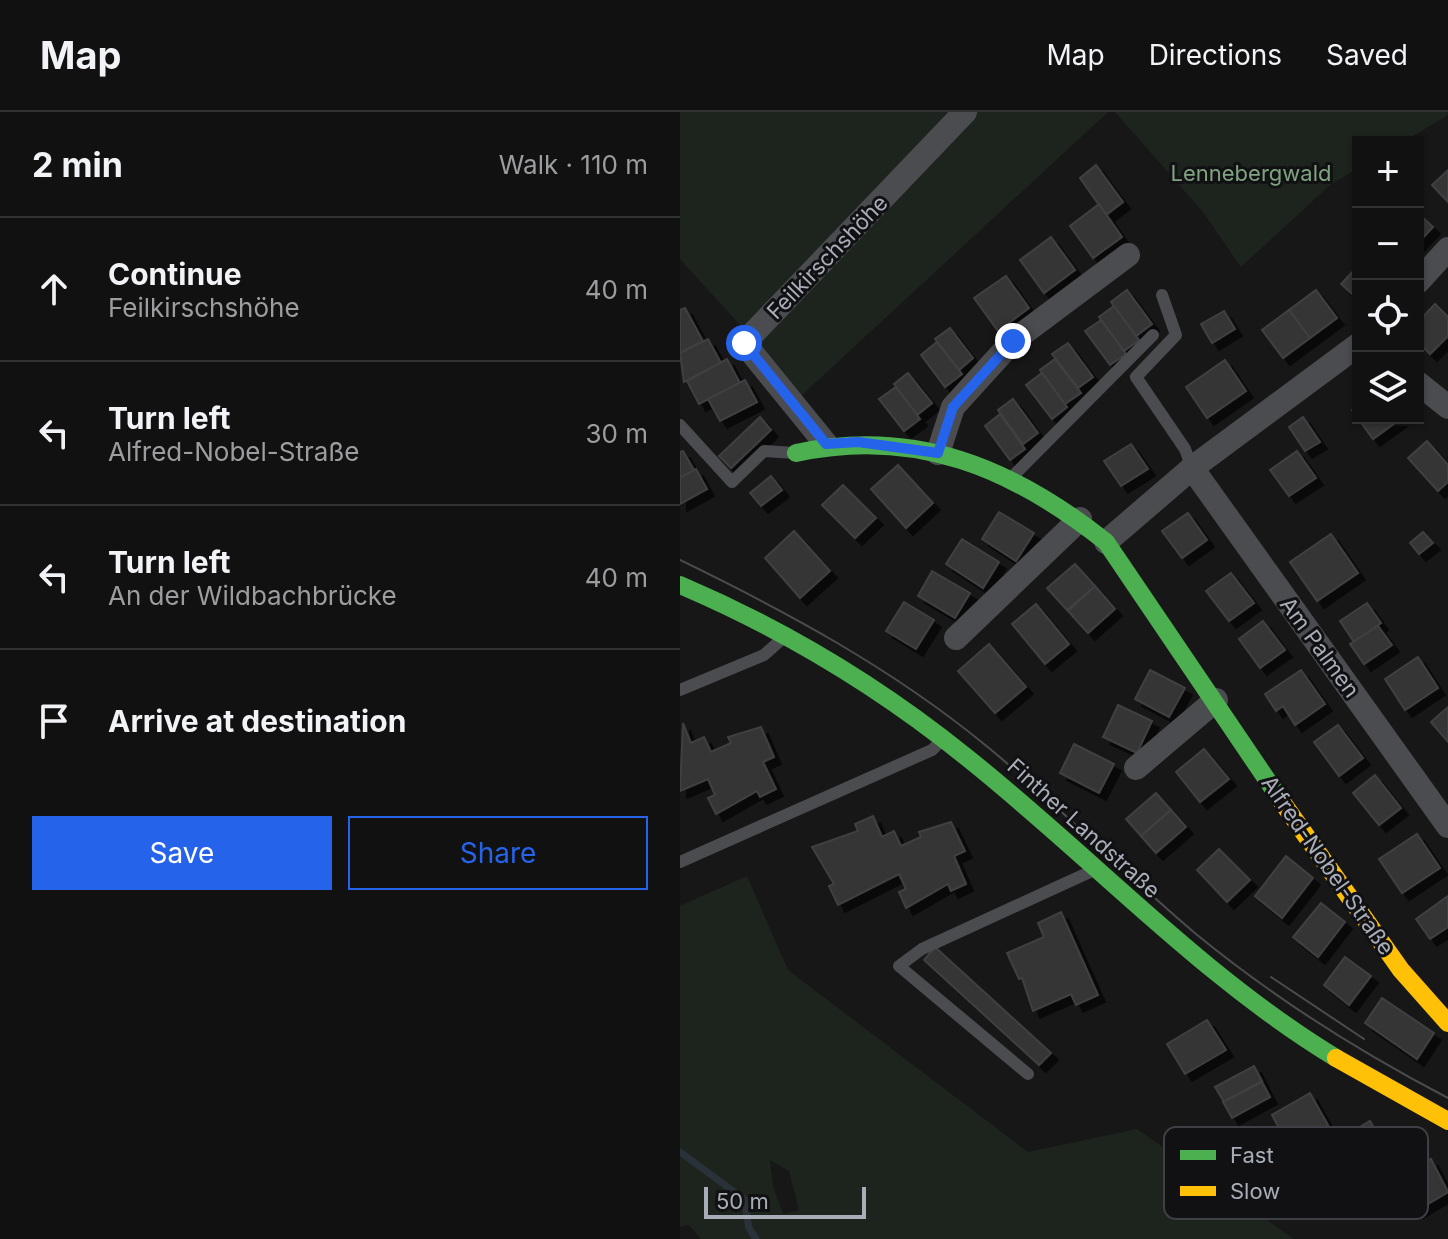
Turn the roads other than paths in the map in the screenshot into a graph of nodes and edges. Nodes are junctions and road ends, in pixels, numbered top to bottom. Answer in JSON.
{"nodes":[{"id":1,"x":965,"y":112,"type":"edge"},
{"id":2,"x":1448,"y":249,"type":"edge"},
{"id":3,"x":1128,"y":255,"type":"dead end"},
{"id":4,"x":1420,"y":280,"type":"edge"},
{"id":5,"x":1162,"y":295,"type":"dead end"},
{"id":6,"x":1153,"y":335,"type":"dead end"},
{"id":7,"x":1352,"y":349,"type":"edge"},
{"id":8,"x":1424,"y":388,"type":"edge"},
{"id":9,"x":1448,"y":407,"type":"edge"},
{"id":10,"x":680,"y":425,"type":"edge"},
{"id":11,"x":826,"y":444,"type":"junction"},
{"id":12,"x":796,"y":453,"type":"joint"},
{"id":13,"x":938,"y":453,"type":"junction"},
{"id":14,"x":1192,"y":468,"type":"junction"},
{"id":15,"x":1011,"y":478,"type":"junction"},
{"id":16,"x":1080,"y":519,"type":"junction"},
{"id":17,"x":1106,"y":542,"type":"junction"},
{"id":18,"x":680,"y":585,"type":"edge"},
{"id":19,"x":784,"y":635,"type":"junction"},
{"id":20,"x":956,"y":638,"type":"dead end"},
{"id":21,"x":680,"y":690,"type":"edge"},
{"id":22,"x":1216,"y":700,"type":"junction"},
{"id":23,"x":943,"y":739,"type":"junction"},
{"id":24,"x":1136,"y":768,"type":"dead end"},
{"id":25,"x":1448,"y":826,"type":"edge"},
{"id":26,"x":680,"y":862,"type":"edge"},
{"id":27,"x":1095,"y":869,"type":"junction"},
{"id":28,"x":1448,"y":1023,"type":"edge"},
{"id":29,"x":1028,"y":1074,"type":"dead end"},
{"id":30,"x":1448,"y":1121,"type":"edge"}],
"edges":[{"from":1,"to":11,"type":"street","name":"Feilkirschshöhe"},
{"from":2,"to":4,"type":"street"},
{"from":3,"to":13,"type":"street"},
{"from":5,"to":14,"type":"lane"},
{"from":6,"to":15,"type":"lane"},
{"from":7,"to":14,"type":"street"},
{"from":8,"to":9,"type":"street"},
{"from":10,"to":12,"type":"lane"},
{"from":11,"to":12,"type":"street","name":"Alfred-Nobel-Straße"},
{"from":11,"to":13,"type":"street","name":"Alfred-Nobel-Straße"},
{"from":13,"to":15,"type":"street","name":"Alfred-Nobel-Straße"},
{"from":14,"to":17,"type":"street"},
{"from":14,"to":25,"type":"street","name":"Am Palmen"},
{"from":15,"to":16,"type":"street","name":"Alfred-Nobel-Straße"},
{"from":16,"to":17,"type":"street","name":"Alfred-Nobel-Straße"},
{"from":16,"to":20,"type":"street"},
{"from":17,"to":22,"type":"street","name":"Alfred-Nobel-Straße"},
{"from":18,"to":19,"type":"street","name":"Finther Landstraße"},
{"from":19,"to":21,"type":"lane"},
{"from":19,"to":23,"type":"street","name":"Finther Landstraße"},
{"from":22,"to":24,"type":"street"},
{"from":22,"to":28,"type":"street","name":"Alfred-Nobel-Straße"},
{"from":23,"to":26,"type":"lane"},
{"from":23,"to":27,"type":"street","name":"Finther Landstraße"},
{"from":27,"to":29,"type":"lane"},
{"from":27,"to":30,"type":"street","name":"Finther Landstraße"}]}
